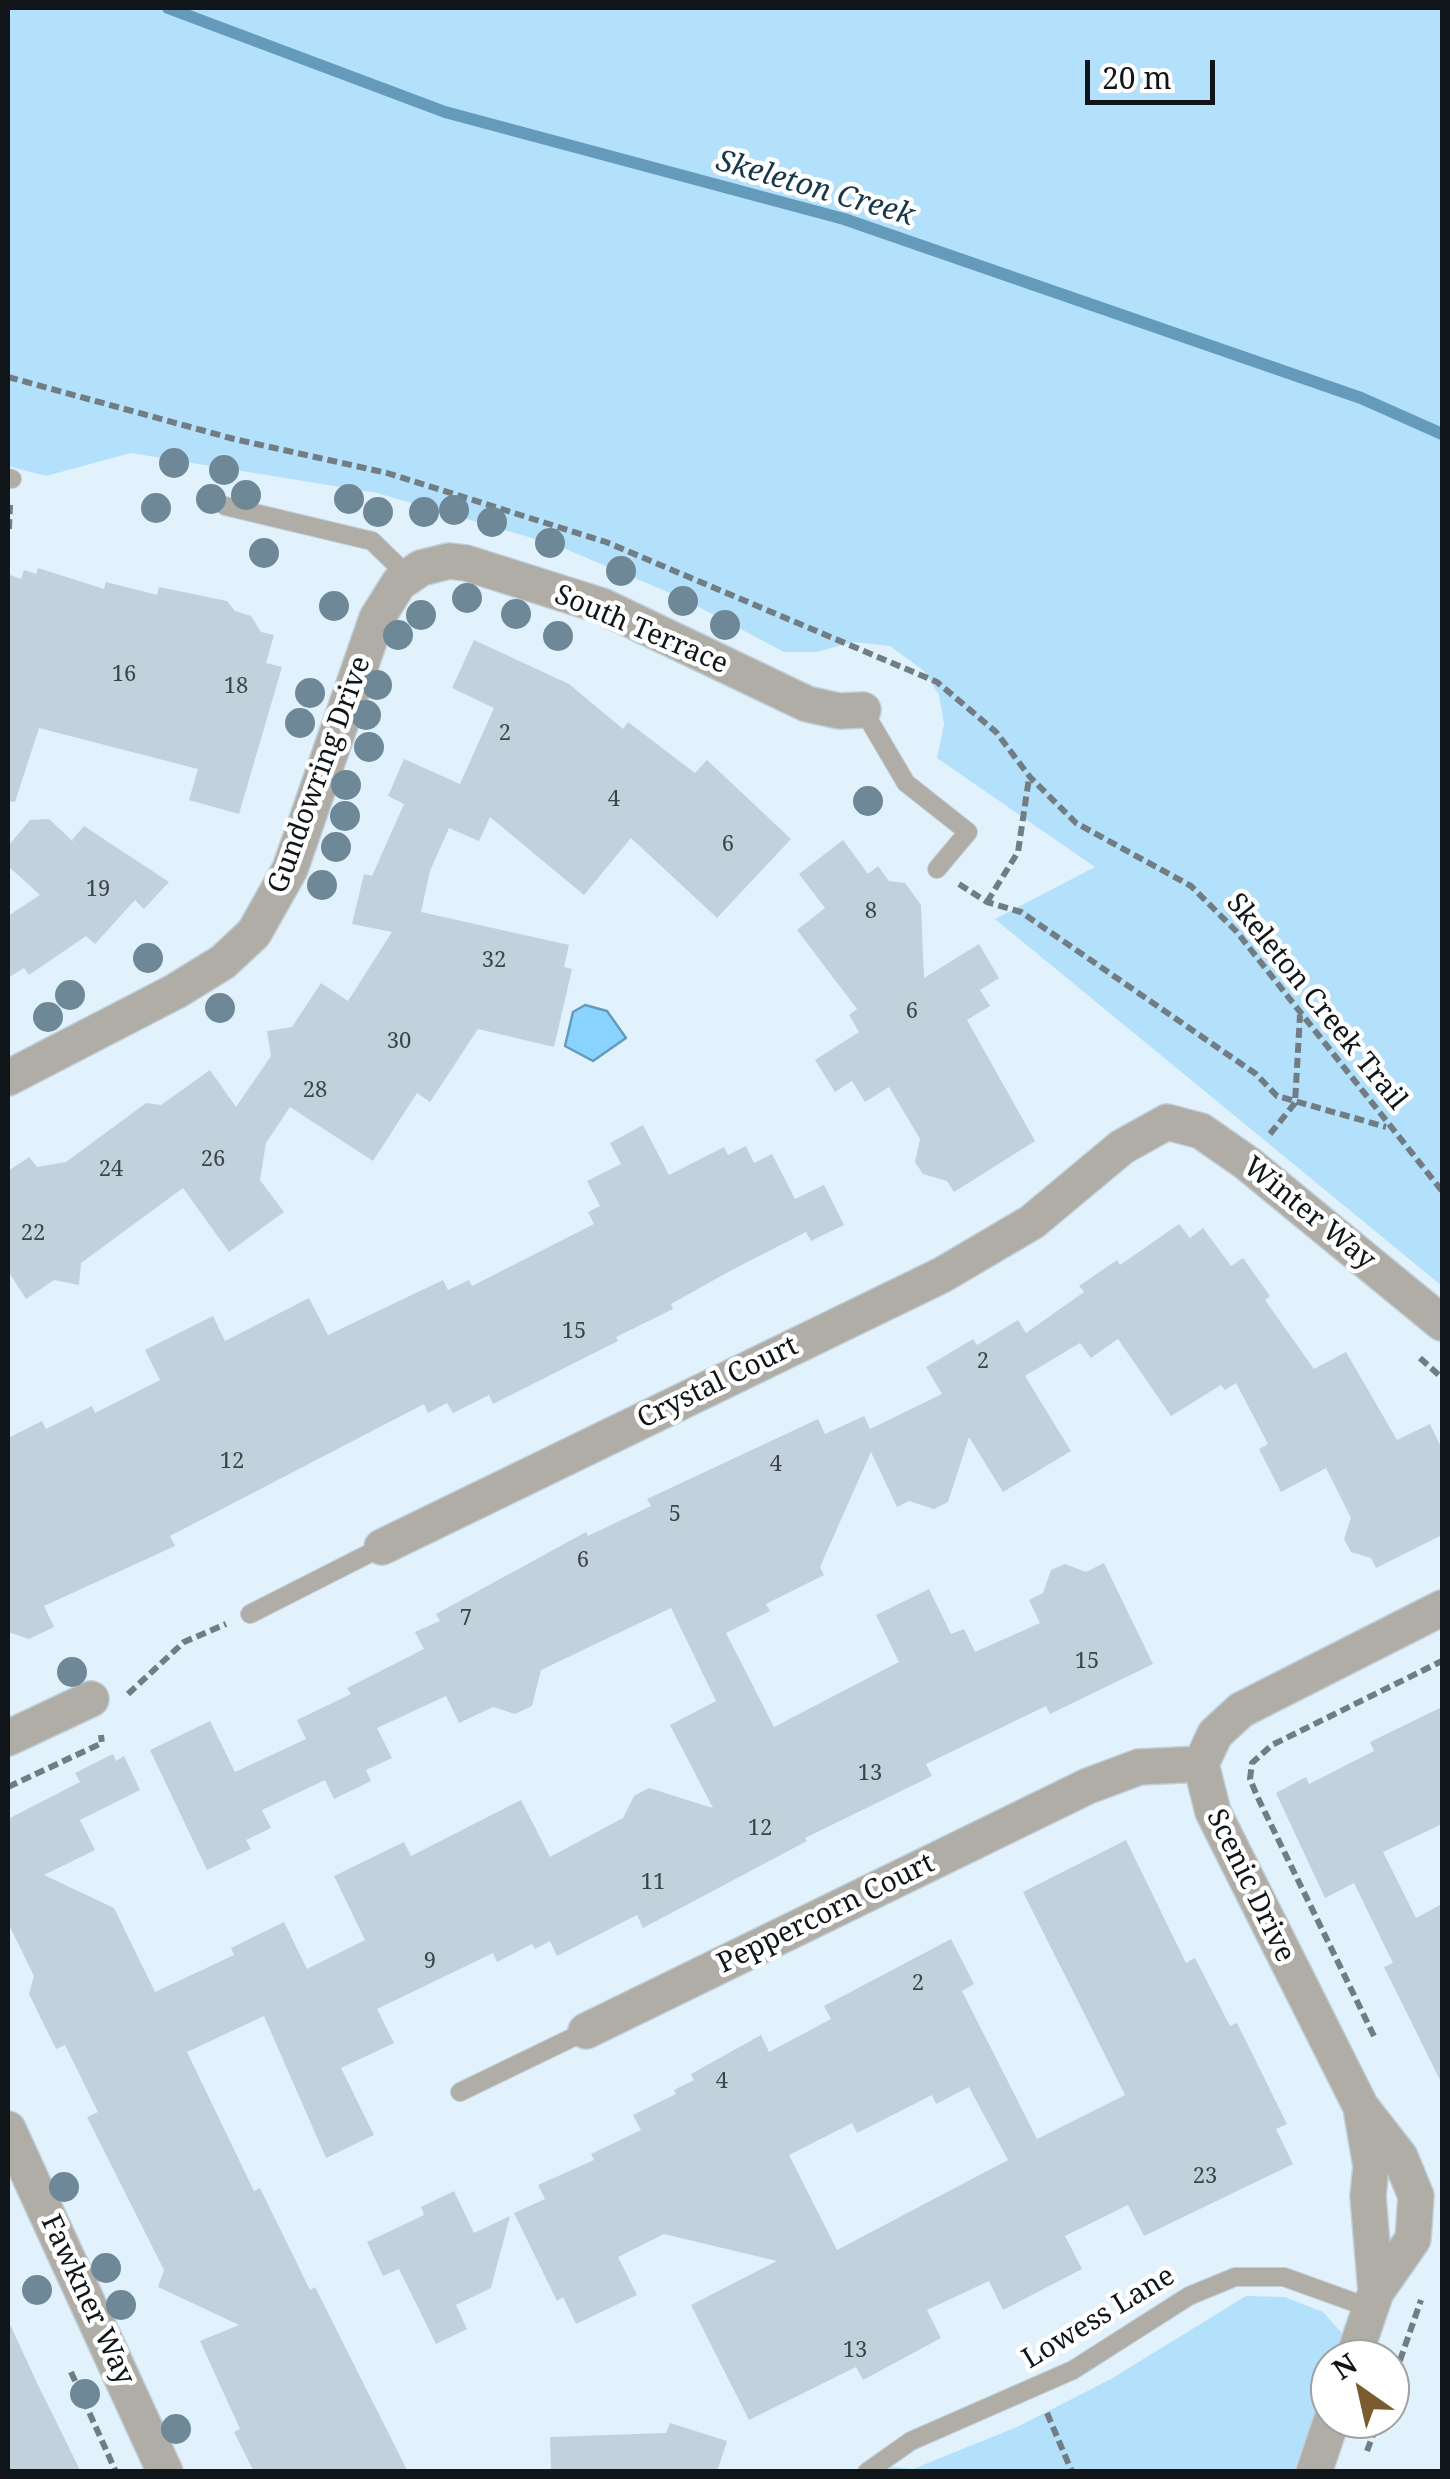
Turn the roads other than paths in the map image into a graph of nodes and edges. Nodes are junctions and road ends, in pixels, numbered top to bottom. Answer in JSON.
{"nodes":[{"id":1,"x":225,"y":506,"type":"dead end"},
{"id":2,"x":408,"y":576,"type":"junction"},
{"id":3,"x":863,"y":710,"type":"joint"},
{"id":4,"x":937,"y":870,"type":"road end"},
{"id":5,"x":8,"y":1078,"type":"edge"},
{"id":6,"x":1167,"y":1122,"type":"joint"},
{"id":7,"x":1442,"y":1322,"type":"edge"},
{"id":8,"x":382,"y":1547,"type":"joint"},
{"id":9,"x":1442,"y":1608,"type":"edge"},
{"id":10,"x":250,"y":1614,"type":"road end"},
{"id":11,"x":107,"y":1709,"type":"road end"},
{"id":12,"x":8,"y":1738,"type":"edge"},
{"id":13,"x":1202,"y":1764,"type":"junction"},
{"id":14,"x":586,"y":2031,"type":"joint"},
{"id":15,"x":460,"y":2092,"type":"dead end"},
{"id":16,"x":1360,"y":2107,"type":"junction"},
{"id":17,"x":8,"y":2130,"type":"edge"},
{"id":18,"x":1373,"y":2300,"type":"junction"},
{"id":19,"x":1360,"y":2339,"type":"edge"},
{"id":20,"x":1325,"y":2439,"type":"edge"},
{"id":21,"x":166,"y":2472,"type":"edge"},
{"id":22,"x":867,"y":2472,"type":"edge"},
{"id":23,"x":1314,"y":2472,"type":"edge"}],
"edges":[{"from":1,"to":2,"type":"lane"},
{"from":2,"to":3,"type":"street","name":"South Terrace"},
{"from":2,"to":5,"type":"street","name":"Gundowring Drive"},
{"from":3,"to":4,"type":"lane","name":"South Terrace"},
{"from":6,"to":7,"type":"street","name":"Winter Way"},
{"from":6,"to":8,"type":"street","name":"Crystal Court"},
{"from":8,"to":10,"type":"lane","name":"Crystal Court"},
{"from":9,"to":13,"type":"street"},
{"from":11,"to":12,"type":"street"},
{"from":13,"to":14,"type":"street","name":"Peppercorn Court"},
{"from":13,"to":16,"type":"street","name":"Scenic Drive"},
{"from":14,"to":15,"type":"lane","name":"Peppercorn Court"},
{"from":16,"to":18,"type":"street","name":"Scenic Drive"},
{"from":16,"to":18,"type":"street","name":"Scenic Drive"},
{"from":17,"to":21,"type":"street","name":"Fawkner Way"},
{"from":18,"to":19,"type":"street","name":"Scenic Drive"},
{"from":18,"to":22,"type":"lane","name":"Lowess Lane"},
{"from":20,"to":23,"type":"street"}]}
